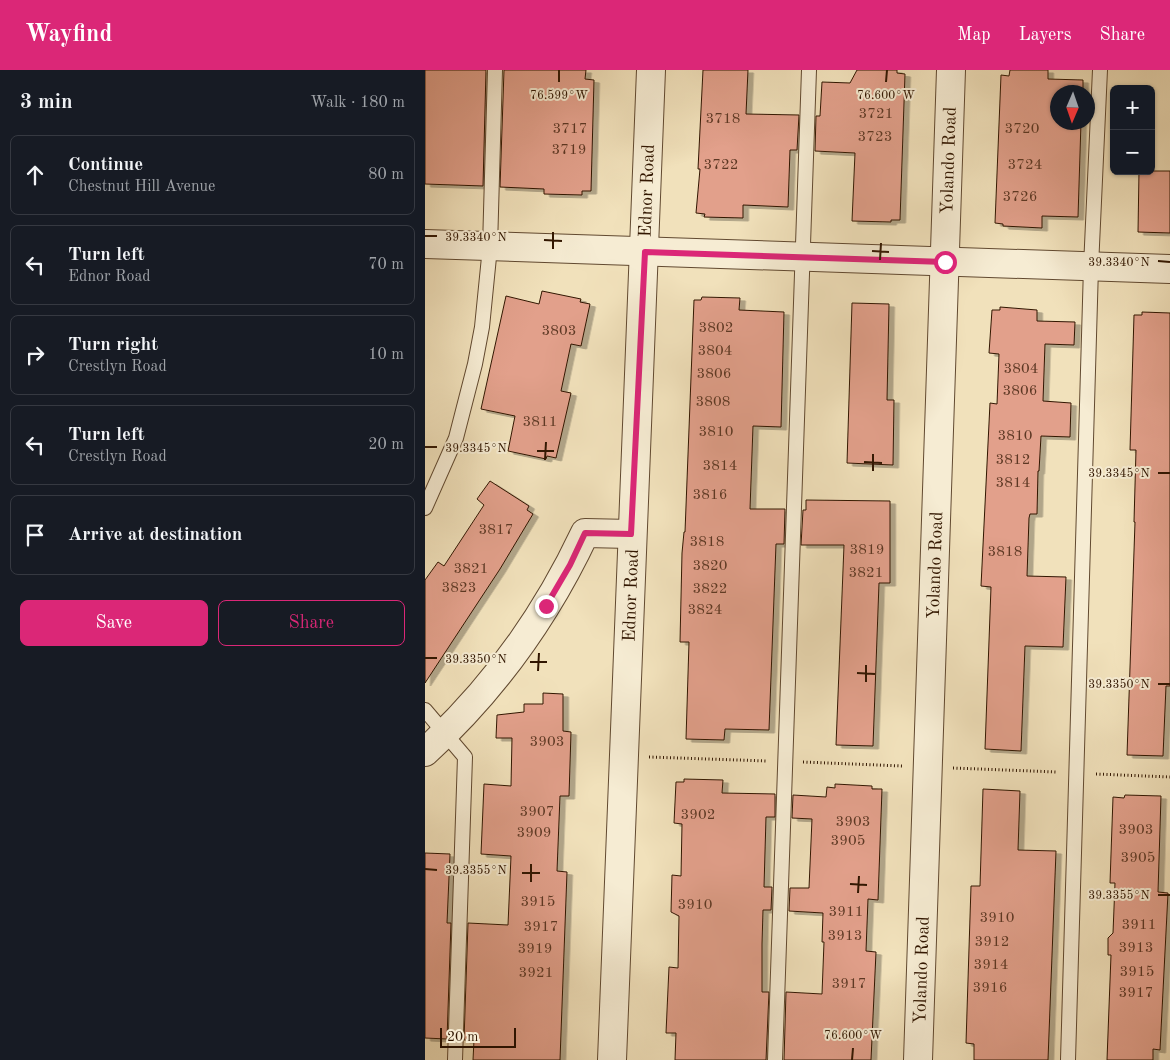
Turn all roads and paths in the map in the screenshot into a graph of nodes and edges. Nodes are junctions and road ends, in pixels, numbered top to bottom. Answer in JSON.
{"nodes":[{"id":1,"x":495,"y":70,"type":"edge"},
{"id":2,"x":651,"y":70,"type":"edge"},
{"id":3,"x":809,"y":70,"type":"edge"},
{"id":4,"x":951,"y":70,"type":"edge"},
{"id":5,"x":1100,"y":70,"type":"edge"},
{"id":6,"x":425,"y":244,"type":"edge"},
{"id":7,"x":490,"y":246,"type":"junction"},
{"id":8,"x":645,"y":252,"type":"junction"},
{"id":9,"x":803,"y":257,"type":"junction"},
{"id":10,"x":945,"y":262,"type":"junction"},
{"id":11,"x":1091,"y":267,"type":"junction"},
{"id":12,"x":1170,"y":269,"type":"edge"},
{"id":13,"x":425,"y":508,"type":"edge"},
{"id":14,"x":631,"y":534,"type":"junction"},
{"id":15,"x":425,"y":710,"type":"edge"},
{"id":16,"x":446,"y":733,"type":"junction"},
{"id":17,"x":425,"y":752,"type":"edge"},
{"id":18,"x":623,"y":757,"type":"junction"},
{"id":19,"x":785,"y":761,"type":"junction"},
{"id":20,"x":928,"y":767,"type":"junction"},
{"id":21,"x":1076,"y":773,"type":"junction"},
{"id":22,"x":1170,"y":776,"type":"edge"},
{"id":23,"x":455,"y":1060,"type":"edge"},
{"id":24,"x":612,"y":1060,"type":"edge"},
{"id":25,"x":775,"y":1060,"type":"edge"},
{"id":26,"x":918,"y":1060,"type":"edge"},
{"id":27,"x":1068,"y":1060,"type":"edge"}],
"edges":[{"from":1,"to":7,"type":"lane"},
{"from":2,"to":8,"type":"street","name":"Ednor Road"},
{"from":3,"to":9,"type":"lane"},
{"from":4,"to":10,"type":"street","name":"Yolando Road"},
{"from":5,"to":11,"type":"lane"},
{"from":6,"to":7,"type":"street"},
{"from":7,"to":8,"type":"street"},
{"from":7,"to":13,"type":"lane"},
{"from":8,"to":9,"type":"street"},
{"from":8,"to":14,"type":"street","name":"Ednor Road"},
{"from":9,"to":10,"type":"street"},
{"from":9,"to":19,"type":"lane"},
{"from":10,"to":11,"type":"street"},
{"from":10,"to":20,"type":"street","name":"Yolando Road"},
{"from":11,"to":12,"type":"street"},
{"from":11,"to":21,"type":"lane"},
{"from":14,"to":16,"type":"street"},
{"from":14,"to":18,"type":"street","name":"Ednor Road"},
{"from":15,"to":16,"type":"lane"},
{"from":16,"to":17,"type":"street"},
{"from":16,"to":23,"type":"lane"},
{"from":18,"to":19,"type":"path"},
{"from":18,"to":24,"type":"street","name":"Ednor Road"},
{"from":19,"to":20,"type":"path"},
{"from":19,"to":25,"type":"lane"},
{"from":20,"to":21,"type":"path"},
{"from":20,"to":26,"type":"street","name":"Yolando Road"},
{"from":21,"to":22,"type":"path"},
{"from":21,"to":27,"type":"lane"}]}
